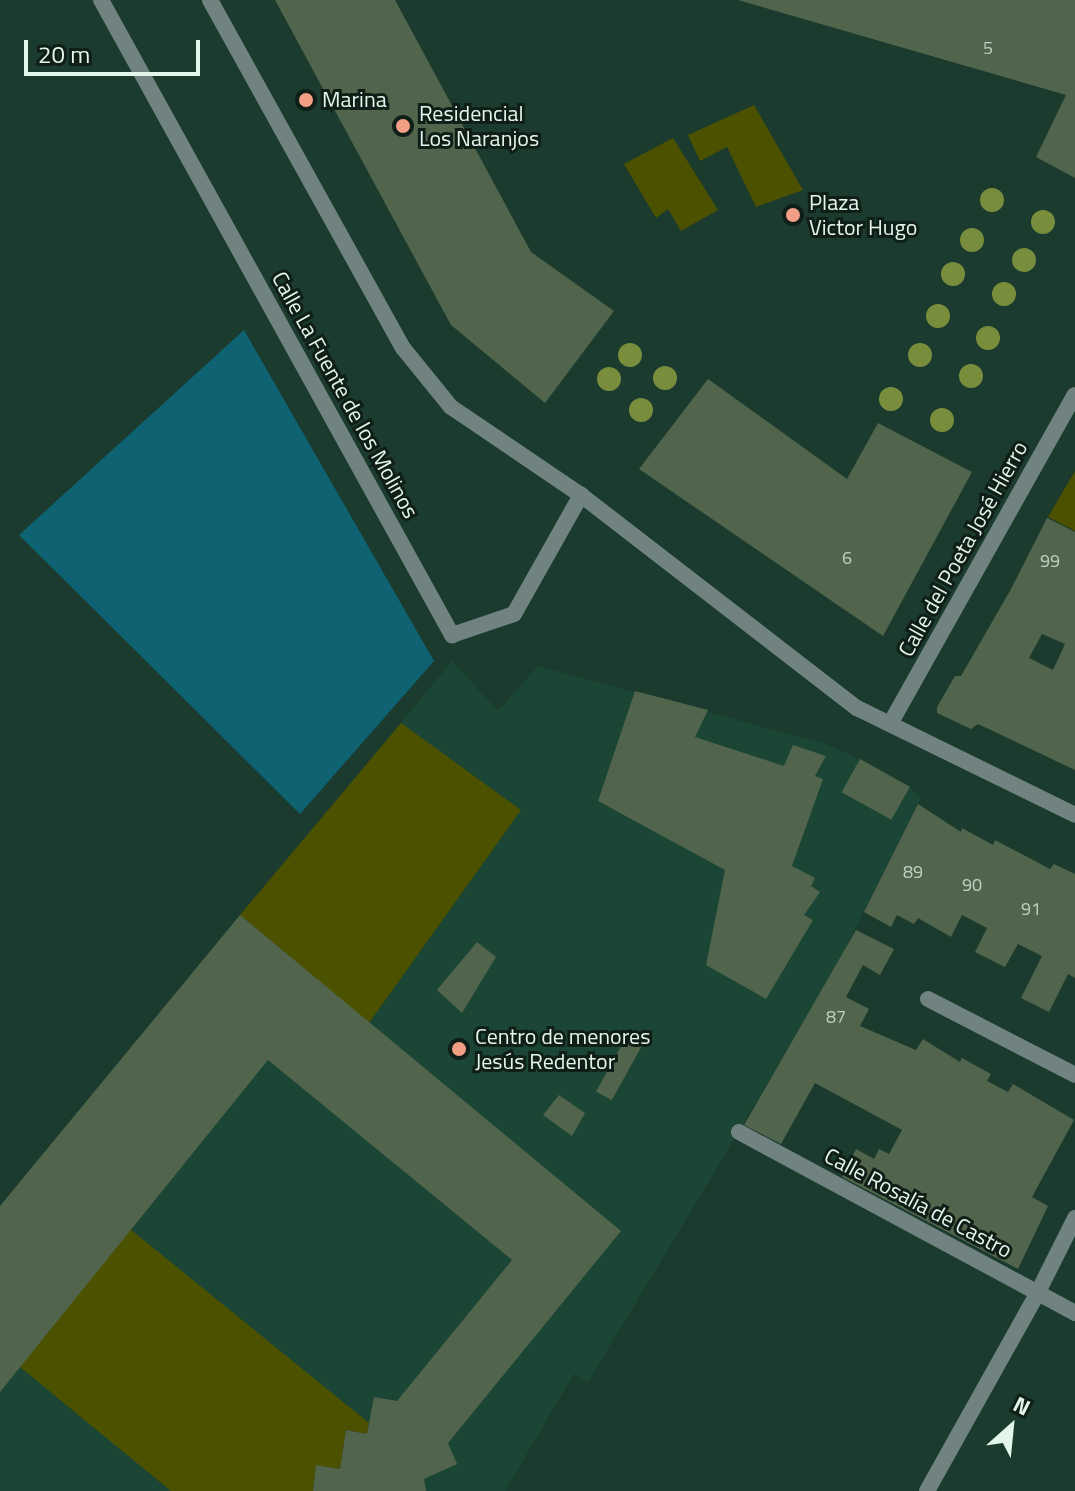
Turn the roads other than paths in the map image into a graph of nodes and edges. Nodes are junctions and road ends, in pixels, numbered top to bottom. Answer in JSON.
{"nodes":[{"id":1,"x":101,"y":0,"type":"edge"},
{"id":2,"x":210,"y":0,"type":"edge"},
{"id":3,"x":1075,"y":395,"type":"edge"},
{"id":4,"x":581,"y":495,"type":"junction"},
{"id":5,"x":890,"y":724,"type":"junction"},
{"id":6,"x":1075,"y":815,"type":"edge"},
{"id":7,"x":928,"y":999,"type":"dead end"},
{"id":8,"x":1075,"y":1075,"type":"edge"},
{"id":9,"x":739,"y":1132,"type":"dead end"},
{"id":10,"x":1075,"y":1218,"type":"edge"},
{"id":11,"x":1038,"y":1292,"type":"junction"},
{"id":12,"x":1075,"y":1313,"type":"edge"},
{"id":13,"x":927,"y":1491,"type":"edge"}],
"edges":[{"from":1,"to":4,"type":"street","name":"Calle La Fuente de los Molinos"},
{"from":2,"to":4,"type":"street"},
{"from":3,"to":5,"type":"street","name":"Calle del Poeta José Hierro"},
{"from":4,"to":5,"type":"street"},
{"from":5,"to":6,"type":"street"},
{"from":7,"to":8,"type":"street"},
{"from":9,"to":11,"type":"street","name":"Calle Rosalía de Castro"},
{"from":10,"to":11,"type":"street"},
{"from":11,"to":12,"type":"street","name":"Calle Rosalía de Castro"},
{"from":11,"to":13,"type":"street"}]}
